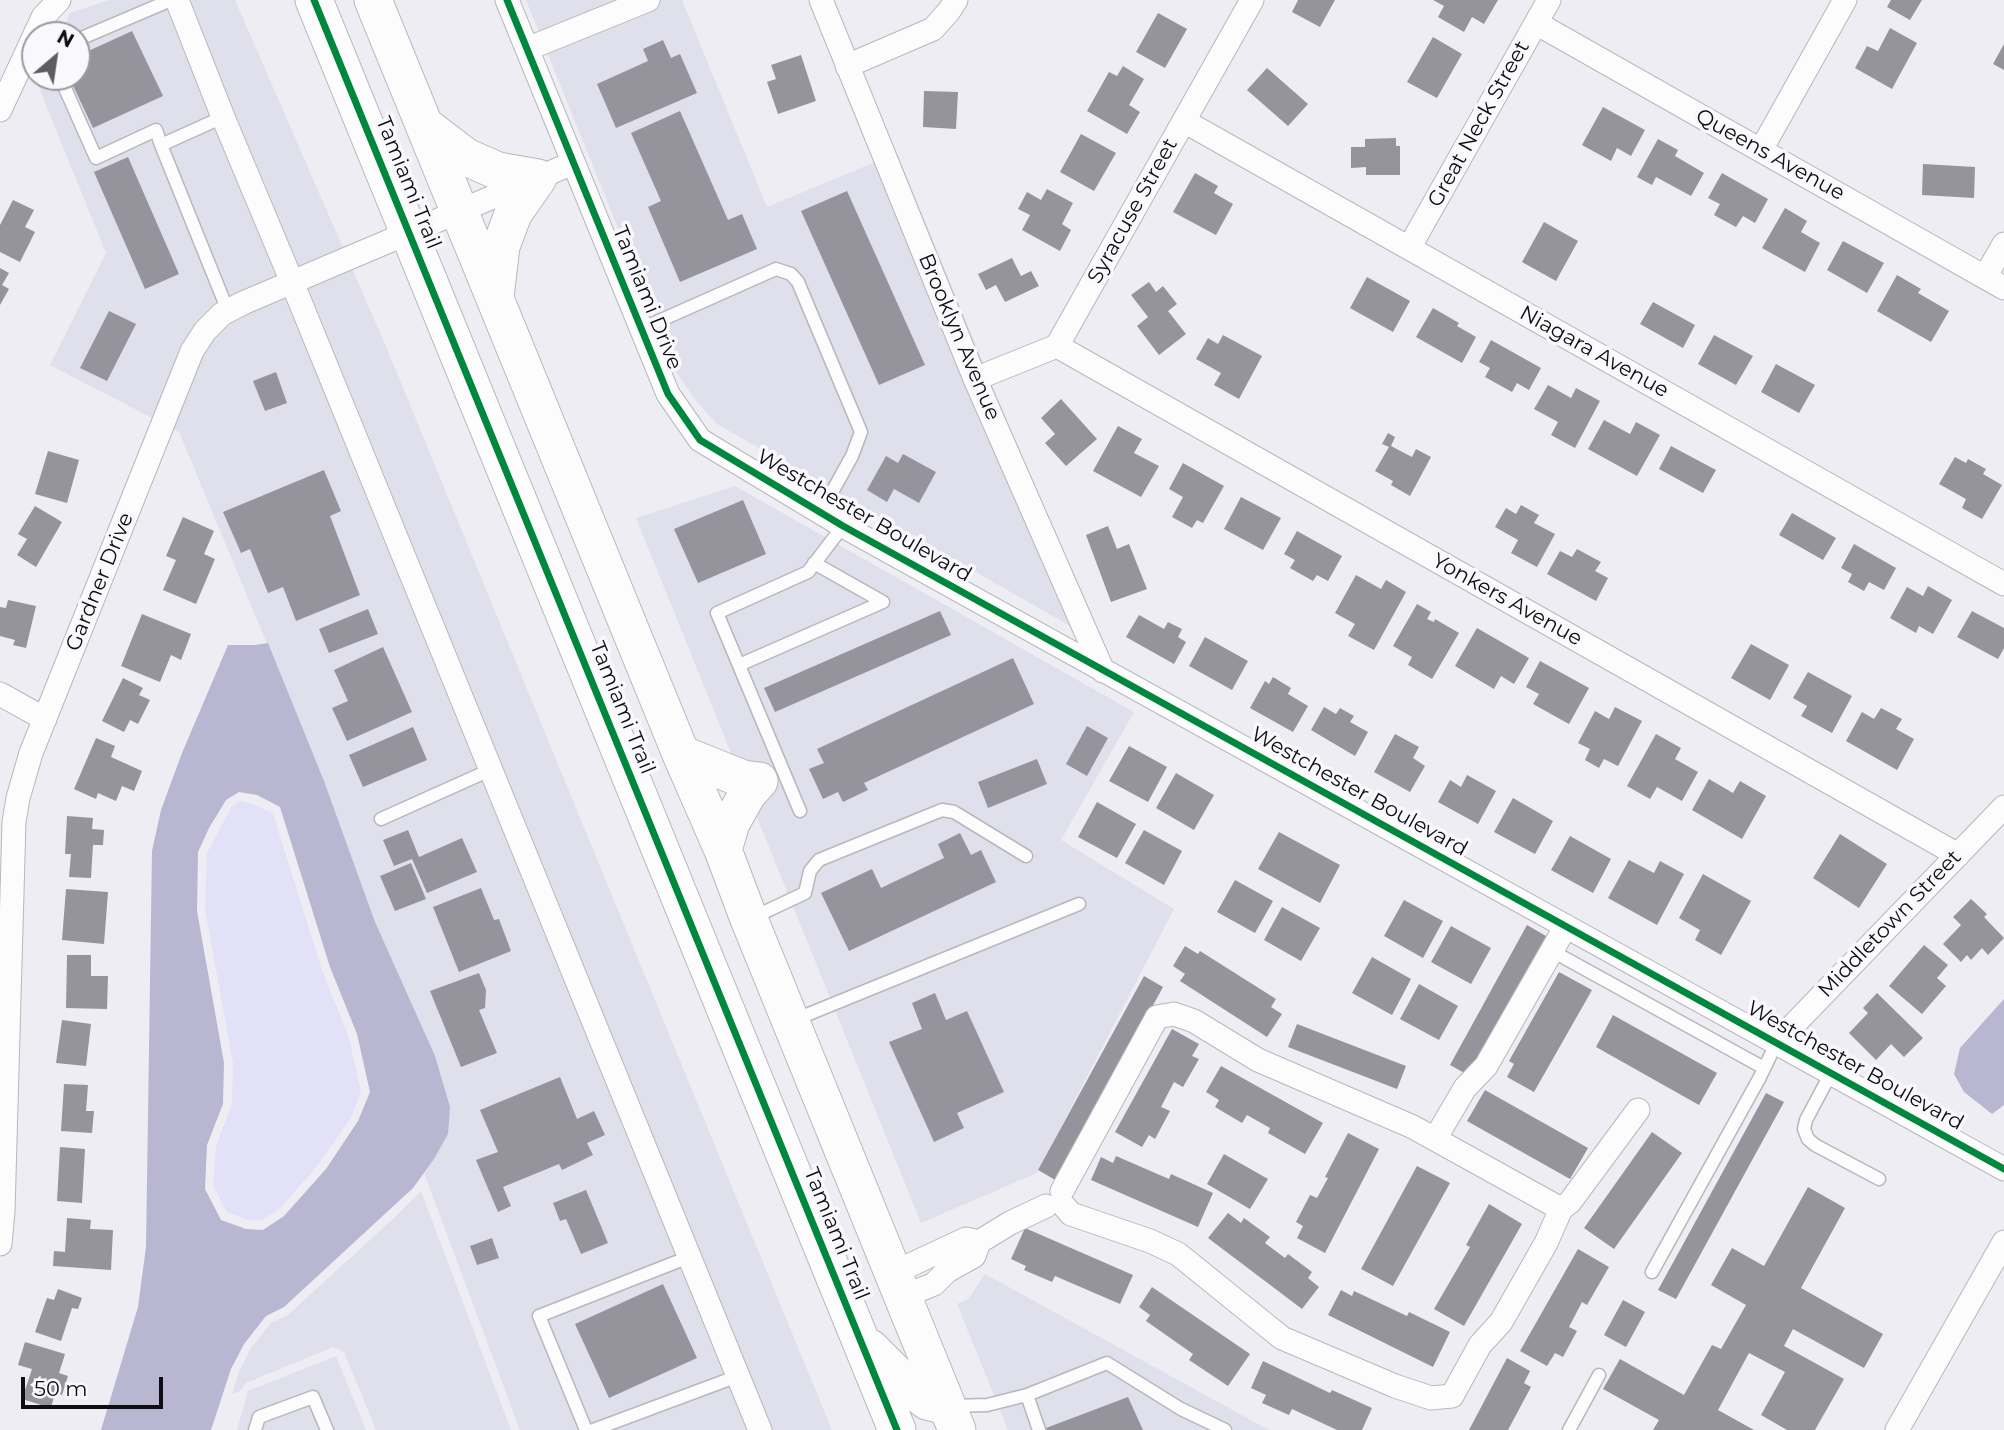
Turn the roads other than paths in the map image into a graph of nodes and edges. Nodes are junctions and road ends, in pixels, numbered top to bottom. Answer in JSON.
{"nodes":[{"id":1,"x":59,"y":0,"type":"edge"},
{"id":2,"x":171,"y":0,"type":"edge"},
{"id":3,"x":177,"y":0,"type":"edge"},
{"id":4,"x":314,"y":0,"type":"edge"},
{"id":5,"x":373,"y":0,"type":"edge"},
{"id":6,"x":507,"y":0,"type":"edge"},
{"id":7,"x":648,"y":0,"type":"edge"},
{"id":8,"x":821,"y":0,"type":"edge"},
{"id":9,"x":956,"y":0,"type":"edge"},
{"id":10,"x":1252,"y":0,"type":"edge"},
{"id":11,"x":1549,"y":0,"type":"edge"},
{"id":12,"x":1845,"y":0,"type":"edge"},
{"id":13,"x":41,"y":21,"type":"edge"},
{"id":14,"x":1536,"y":23,"type":"junction"},
{"id":15,"x":91,"y":34,"type":"edge"},
{"id":16,"x":527,"y":49,"type":"junction"},
{"id":17,"x":847,"y":66,"type":"junction"},
{"id":18,"x":21,"y":67,"type":"edge"},
{"id":19,"x":66,"y":91,"type":"edge"},
{"id":20,"x":0,"y":110,"type":"edge"},
{"id":21,"x":223,"y":117,"type":"junction"},
{"id":22,"x":1184,"y":121,"type":"junction"},
{"id":23,"x":424,"y":125,"type":"junction"},
{"id":24,"x":161,"y":145,"type":"junction"},
{"id":25,"x":1761,"y":150,"type":"junction"},
{"id":26,"x":573,"y":163,"type":"junction"},
{"id":27,"x":538,"y":178,"type":"junction"},
{"id":28,"x":460,"y":212,"type":"junction"},
{"id":29,"x":409,"y":232,"type":"junction"},
{"id":30,"x":2004,"y":244,"type":"edge"},
{"id":31,"x":1409,"y":248,"type":"junction"},
{"id":32,"x":292,"y":282,"type":"junction"},
{"id":33,"x":1995,"y":282,"type":"edge"},
{"id":34,"x":495,"y":298,"type":"junction"},
{"id":35,"x":228,"y":311,"type":"junction"},
{"id":36,"x":641,"y":329,"type":"junction"},
{"id":37,"x":1057,"y":346,"type":"junction"},
{"id":38,"x":975,"y":379,"type":"junction"},
{"id":39,"x":700,"y":440,"type":"joint"},
{"id":40,"x":821,"y":512,"type":"junction"},
{"id":41,"x":843,"y":526,"type":"junction"},
{"id":42,"x":814,"y":563,"type":"junction"},
{"id":43,"x":2004,"y":584,"type":"edge"},
{"id":44,"x":738,"y":665,"type":"junction"},
{"id":45,"x":1103,"y":671,"type":"junction"},
{"id":46,"x":0,"y":694,"type":"edge"},
{"id":47,"x":45,"y":719,"type":"junction"},
{"id":48,"x":681,"y":754,"type":"junction"},
{"id":49,"x":490,"y":770,"type":"junction"},
{"id":50,"x":771,"y":776,"type":"junction"},
{"id":51,"x":2004,"y":807,"type":"edge"},
{"id":52,"x":800,"y":811,"type":"dead end"},
{"id":53,"x":381,"y":819,"type":"dead end"},
{"id":54,"x":723,"y":850,"type":"junction"},
{"id":55,"x":1958,"y":855,"type":"junction"},
{"id":56,"x":1026,"y":856,"type":"dead end"},
{"id":57,"x":1079,"y":904,"type":"dead end"},
{"id":58,"x":749,"y":919,"type":"junction"},
{"id":59,"x":1566,"y":926,"type":"junction"},
{"id":60,"x":1552,"y":951,"type":"junction"},
{"id":61,"x":790,"y":1021,"type":"junction"},
{"id":62,"x":1777,"y":1042,"type":"junction"},
{"id":63,"x":1764,"y":1068,"type":"junction"},
{"id":64,"x":1831,"y":1073,"type":"junction"},
{"id":65,"x":3,"y":1090,"type":"edge"},
{"id":66,"x":1638,"y":1110,"type":"dead end"},
{"id":67,"x":1435,"y":1139,"type":"junction"},
{"id":68,"x":2004,"y":1169,"type":"edge"},
{"id":69,"x":1879,"y":1179,"type":"dead end"},
{"id":70,"x":1057,"y":1201,"type":"junction"},
{"id":71,"x":1561,"y":1209,"type":"junction"},
{"id":72,"x":2004,"y":1242,"type":"edge"},
{"id":73,"x":0,"y":1244,"type":"edge"},
{"id":74,"x":689,"y":1257,"type":"junction"},
{"id":75,"x":1652,"y":1272,"type":"dead end"},
{"id":76,"x":898,"y":1285,"type":"junction"},
{"id":77,"x":859,"y":1338,"type":"junction"},
{"id":78,"x":1599,"y":1375,"type":"dead end"},
{"id":79,"x":738,"y":1376,"type":"junction"},
{"id":80,"x":1027,"y":1395,"type":"junction"},
{"id":81,"x":952,"y":1418,"type":"edge"},
{"id":82,"x":255,"y":1430,"type":"edge"},
{"id":83,"x":327,"y":1430,"type":"edge"},
{"id":84,"x":586,"y":1430,"type":"edge"},
{"id":85,"x":593,"y":1430,"type":"edge"},
{"id":86,"x":760,"y":1430,"type":"edge"},
{"id":87,"x":897,"y":1430,"type":"edge"},
{"id":88,"x":1039,"y":1430,"type":"edge"},
{"id":89,"x":1225,"y":1430,"type":"edge"},
{"id":90,"x":1569,"y":1430,"type":"edge"},
{"id":91,"x":1897,"y":1430,"type":"edge"}],
"edges":[{"from":1,"to":13,"type":"street"},
{"from":2,"to":15,"type":"lane"},
{"from":3,"to":21,"type":"street"},
{"from":4,"to":29,"type":"main road","name":"Tamiami Trail"},
{"from":5,"to":23,"type":"main road","name":"Tamiami Trail"},
{"from":6,"to":16,"type":"street"},
{"from":7,"to":16,"type":"street"},
{"from":8,"to":17,"type":"street","name":"Brooklyn Avenue"},
{"from":9,"to":17,"type":"street"},
{"from":10,"to":22,"type":"street","name":"Syracuse Street"},
{"from":11,"to":14,"type":"street","name":"Great Neck Street"},
{"from":12,"to":25,"type":"street"},
{"from":14,"to":25,"type":"street","name":"Queens Avenue"},
{"from":14,"to":31,"type":"street","name":"Great Neck Street"},
{"from":16,"to":26,"type":"street"},
{"from":17,"to":38,"type":"street","name":"Brooklyn Avenue"},
{"from":18,"to":20,"type":"street"},
{"from":19,"to":24,"type":"lane"},
{"from":21,"to":24,"type":"lane"},
{"from":21,"to":32,"type":"street"},
{"from":22,"to":31,"type":"street","name":"Niagara Avenue"},
{"from":22,"to":37,"type":"street","name":"Syracuse Street"},
{"from":23,"to":27,"type":"main road"},
{"from":23,"to":28,"type":"main road","name":"Tamiami Trail"},
{"from":24,"to":35,"type":"lane"},
{"from":25,"to":33,"type":"street","name":"Queens Avenue"},
{"from":26,"to":27,"type":"street","name":"Gardner Drive"},
{"from":26,"to":36,"type":"street","name":"Tamiami Drive"},
{"from":27,"to":28,"type":"street","name":"Gardner Drive"},
{"from":27,"to":34,"type":"main road"},
{"from":28,"to":29,"type":"street","name":"Gardner Drive"},
{"from":28,"to":34,"type":"main road","name":"Tamiami Trail"},
{"from":29,"to":32,"type":"street","name":"Gardner Drive"},
{"from":29,"to":77,"type":"main road","name":"Tamiami Trail"},
{"from":30,"to":33,"type":"street"},
{"from":31,"to":43,"type":"street","name":"Niagara Avenue"},
{"from":32,"to":35,"type":"street","name":"Gardner Drive"},
{"from":32,"to":49,"type":"street"},
{"from":34,"to":48,"type":"main road","name":"Tamiami Trail"},
{"from":35,"to":47,"type":"street","name":"Gardner Drive"},
{"from":36,"to":39,"type":"street","name":"Tamiami Drive"},
{"from":36,"to":40,"type":"lane"},
{"from":37,"to":38,"type":"street"},
{"from":37,"to":55,"type":"street","name":"Yonkers Avenue"},
{"from":38,"to":45,"type":"street","name":"Brooklyn Avenue"},
{"from":39,"to":40,"type":"street","name":"Westchester Boulevard"},
{"from":40,"to":41,"type":"street","name":"Westchester Boulevard"},
{"from":41,"to":42,"type":"lane"},
{"from":41,"to":45,"type":"street","name":"Westchester Boulevard"},
{"from":42,"to":44,"type":"lane"},
{"from":42,"to":44,"type":"lane"},
{"from":44,"to":50,"type":"lane"},
{"from":45,"to":59,"type":"street","name":"Westchester Boulevard"},
{"from":46,"to":47,"type":"street"},
{"from":47,"to":65,"type":"street","name":"Gardner Drive"},
{"from":48,"to":50,"type":"main road"},
{"from":48,"to":54,"type":"main road","name":"Tamiami Trail"},
{"from":49,"to":53,"type":"lane"},
{"from":49,"to":74,"type":"street"},
{"from":50,"to":52,"type":"lane"},
{"from":50,"to":54,"type":"main road"},
{"from":51,"to":55,"type":"street","name":"Middletown Street"},
{"from":54,"to":58,"type":"main road","name":"Tamiami Trail"},
{"from":55,"to":62,"type":"street","name":"Middletown Street"},
{"from":56,"to":58,"type":"lane"},
{"from":57,"to":61,"type":"lane"},
{"from":58,"to":61,"type":"main road","name":"Tamiami Trail"},
{"from":59,"to":60,"type":"street"},
{"from":59,"to":62,"type":"street","name":"Westchester Boulevard"},
{"from":60,"to":63,"type":"lane"},
{"from":60,"to":67,"type":"street"},
{"from":61,"to":76,"type":"main road","name":"Tamiami Trail"},
{"from":62,"to":63,"type":"lane"},
{"from":62,"to":64,"type":"street","name":"Westchester Boulevard"},
{"from":63,"to":75,"type":"lane"},
{"from":64,"to":68,"type":"street","name":"Westchester Boulevard"},
{"from":64,"to":69,"type":"lane"},
{"from":65,"to":73,"type":"street","name":"Gardner Drive"},
{"from":66,"to":71,"type":"street"},
{"from":67,"to":70,"type":"street"},
{"from":67,"to":71,"type":"street"},
{"from":70,"to":71,"type":"street"},
{"from":70,"to":76,"type":"street"},
{"from":72,"to":91,"type":"street"},
{"from":74,"to":79,"type":"street"},
{"from":74,"to":84,"type":"lane"},
{"from":76,"to":81,"type":"main road","name":"Tamiami Trail"},
{"from":77,"to":81,"type":"main road"},
{"from":77,"to":87,"type":"main road","name":"Tamiami Trail"},
{"from":78,"to":90,"type":"lane"},
{"from":79,"to":85,"type":"lane"},
{"from":79,"to":86,"type":"street"},
{"from":80,"to":81,"type":"lane"},
{"from":80,"to":88,"type":"lane"},
{"from":80,"to":89,"type":"lane"},
{"from":82,"to":83,"type":"lane"}]}
